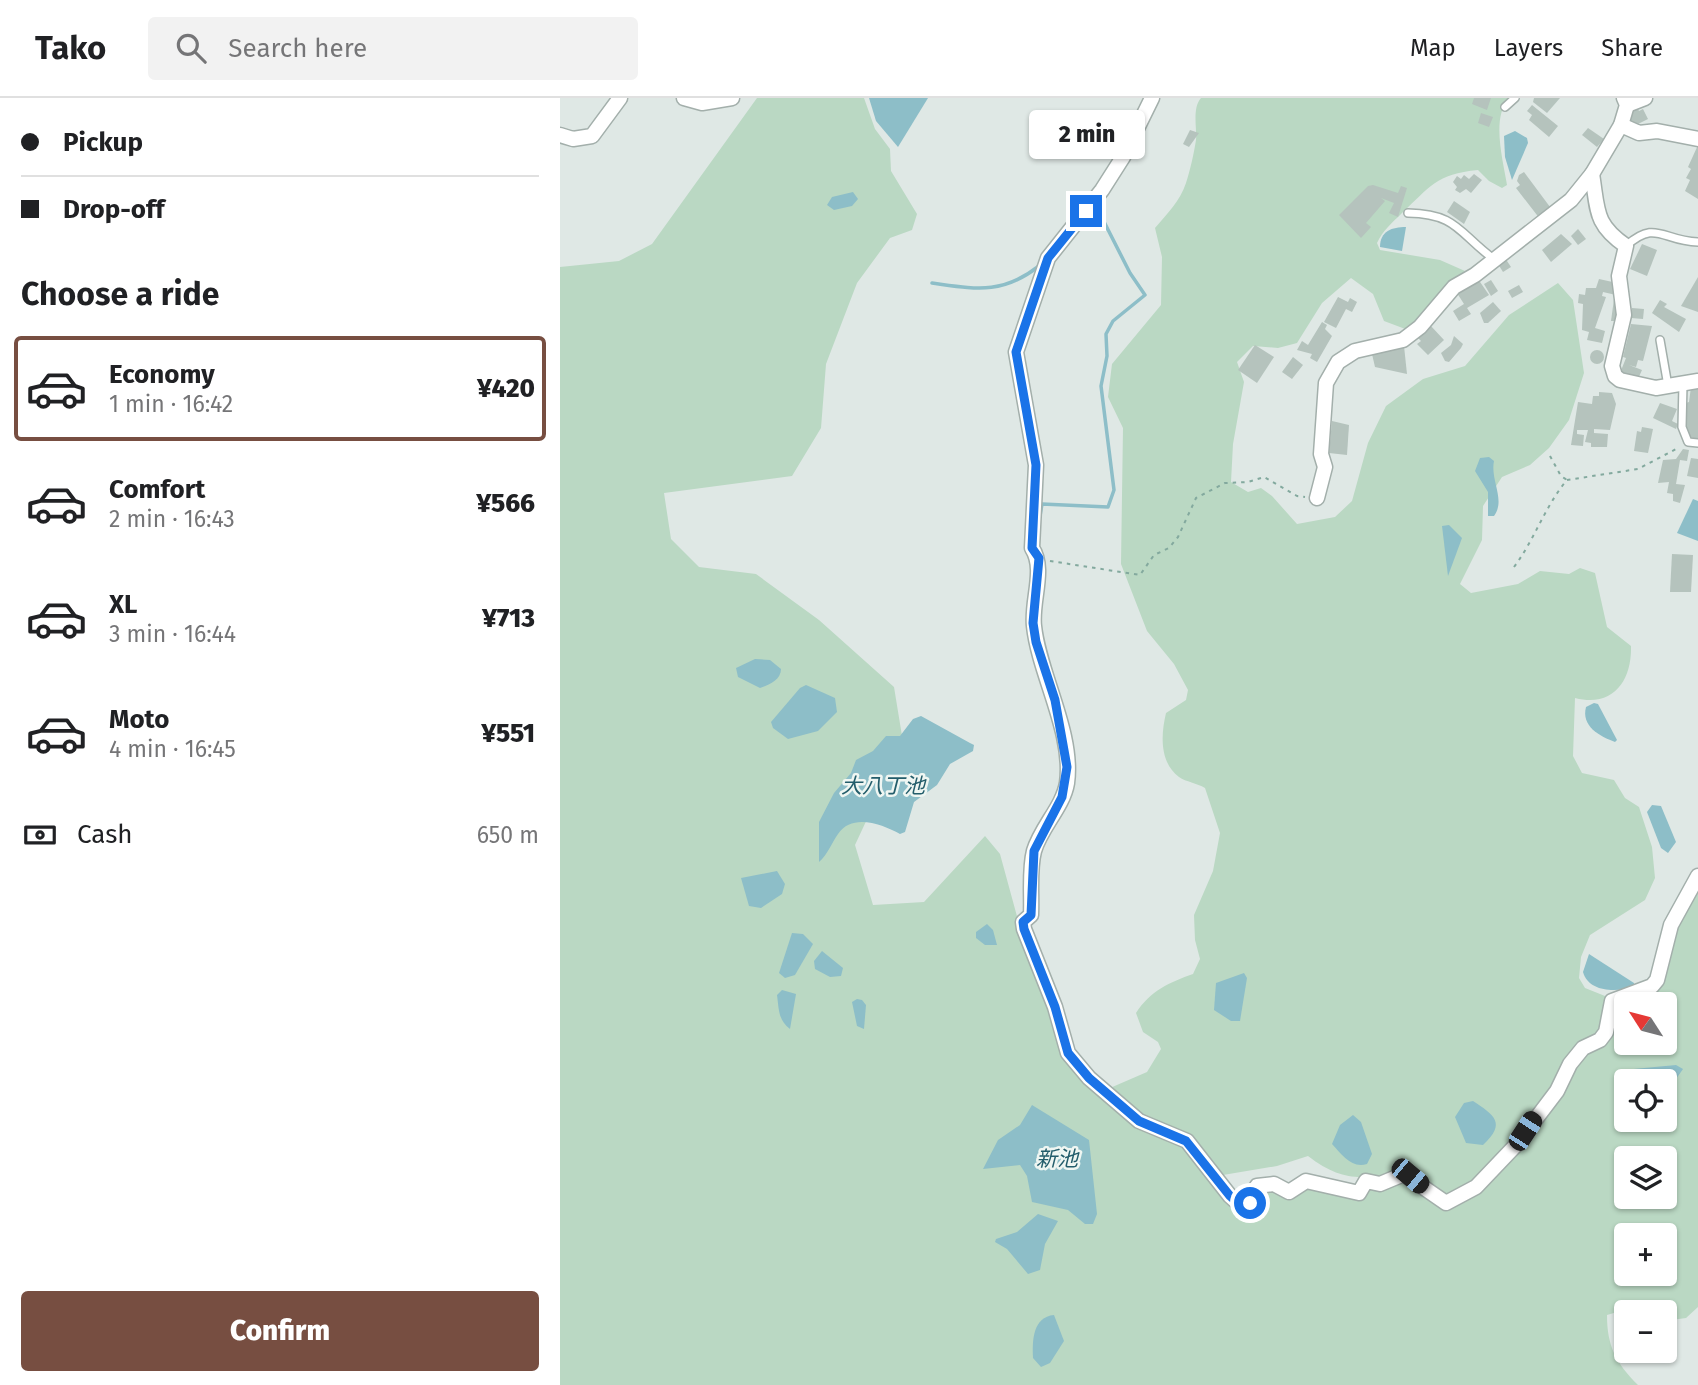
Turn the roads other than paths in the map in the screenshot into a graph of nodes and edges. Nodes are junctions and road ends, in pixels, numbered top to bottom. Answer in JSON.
{"nodes":[{"id":1,"x":620,"y":98,"type":"edge"},
{"id":2,"x":684,"y":98,"type":"edge"},
{"id":3,"x":732,"y":98,"type":"edge"},
{"id":4,"x":1152,"y":98,"type":"edge"},
{"id":5,"x":1515,"y":98,"type":"edge"},
{"id":6,"x":1645,"y":98,"type":"edge"},
{"id":7,"x":1625,"y":102,"type":"edge"},
{"id":8,"x":1506,"y":107,"type":"dead end"},
{"id":9,"x":1621,"y":125,"type":"junction"},
{"id":10,"x":560,"y":135,"type":"edge"},
{"id":11,"x":1698,"y":139,"type":"edge"},
{"id":12,"x":1592,"y":174,"type":"junction"},
{"id":13,"x":1408,"y":213,"type":"dead end"},
{"id":14,"x":1698,"y":242,"type":"edge"},
{"id":15,"x":1626,"y":246,"type":"junction"},
{"id":16,"x":1495,"y":260,"type":"junction"},
{"id":17,"x":1660,"y":340,"type":"dead end"},
{"id":18,"x":1698,"y":381,"type":"edge"},
{"id":19,"x":1675,"y":386,"type":"junction"},
{"id":20,"x":1698,"y":443,"type":"edge"},
{"id":21,"x":1317,"y":498,"type":"road end"},
{"id":22,"x":1698,"y":876,"type":"edge"}],
"edges":[{"from":1,"to":10,"type":"street"},
{"from":2,"to":3,"type":"street"},
{"from":4,"to":22,"type":"street"},
{"from":5,"to":8,"type":"lane"},
{"from":6,"to":7,"type":"street"},
{"from":7,"to":9,"type":"street"},
{"from":9,"to":11,"type":"street"},
{"from":9,"to":12,"type":"street"},
{"from":12,"to":15,"type":"street"},
{"from":12,"to":16,"type":"street"},
{"from":13,"to":16,"type":"lane"},
{"from":14,"to":15,"type":"lane"},
{"from":15,"to":19,"type":"street"},
{"from":16,"to":21,"type":"street"},
{"from":17,"to":19,"type":"lane"},
{"from":18,"to":19,"type":"street"},
{"from":19,"to":20,"type":"lane"}]}
